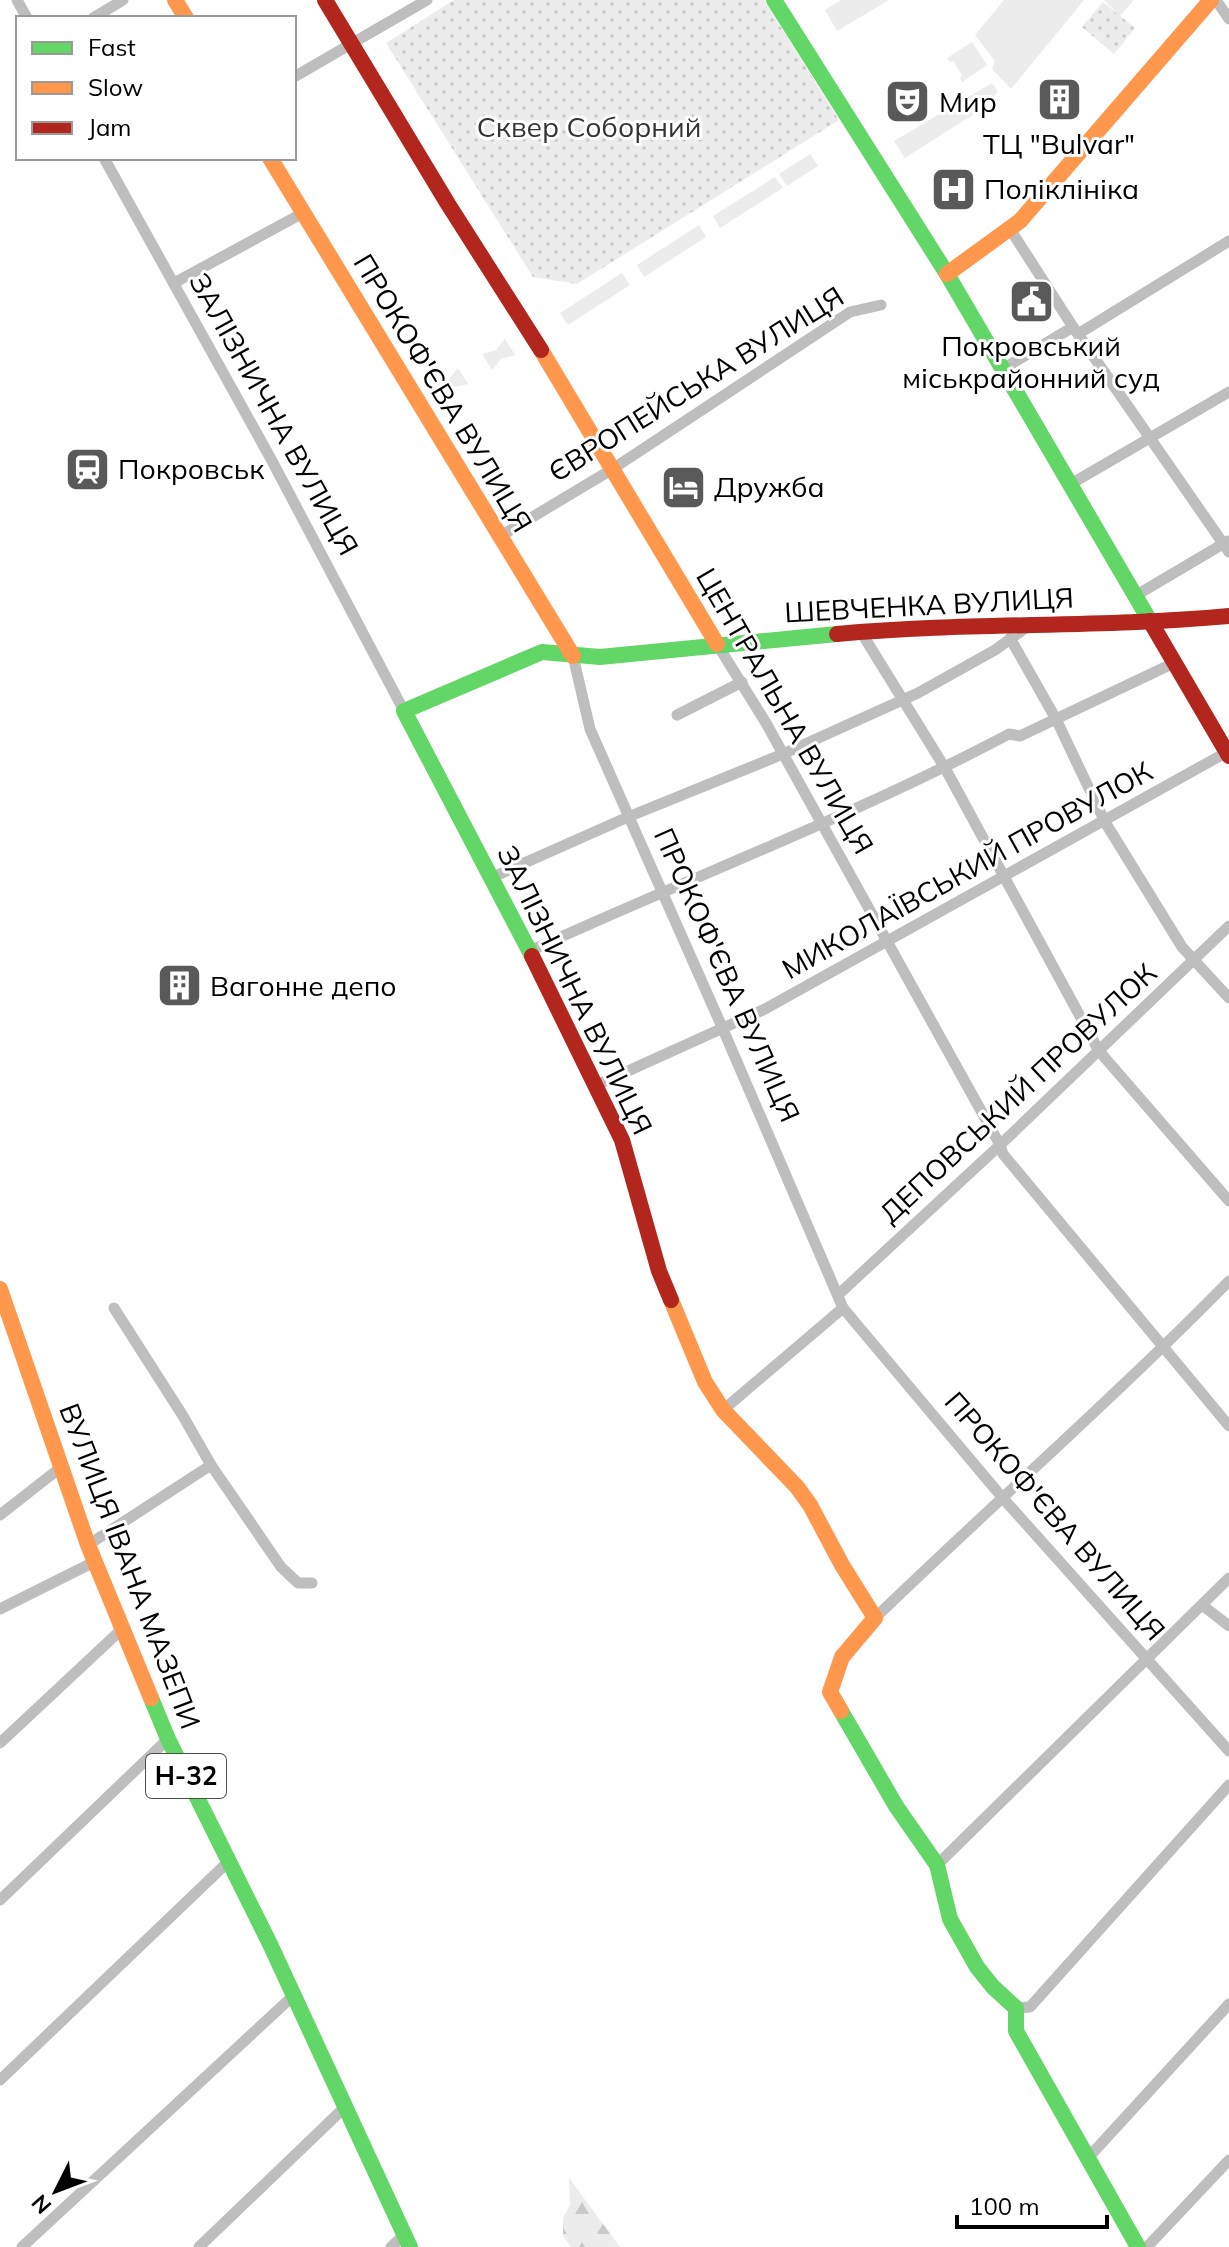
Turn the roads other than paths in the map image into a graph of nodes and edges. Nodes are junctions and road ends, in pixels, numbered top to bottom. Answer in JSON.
{"nodes":[{"id":1,"x":123,"y":0,"type":"edge"},
{"id":2,"x":325,"y":0,"type":"edge"},
{"id":3,"x":427,"y":0,"type":"edge"},
{"id":4,"x":774,"y":0,"type":"edge"},
{"id":5,"x":1214,"y":0,"type":"edge"},
{"id":6,"x":96,"y":16,"type":"edge"},
{"id":7,"x":1229,"y":19,"type":"edge"},
{"id":8,"x":351,"y":43,"type":"junction"},
{"id":9,"x":296,"y":76,"type":"edge"},
{"id":10,"x":105,"y":160,"type":"edge"},
{"id":11,"x":271,"y":160,"type":"edge"},
{"id":12,"x":303,"y":213,"type":"junction"},
{"id":13,"x":1010,"y":229,"type":"junction"},
{"id":14,"x":1229,"y":241,"type":"edge"},
{"id":15,"x":947,"y":274,"type":"junction"},
{"id":16,"x":174,"y":283,"type":"junction"},
{"id":17,"x":881,"y":305,"type":"dead end"},
{"id":18,"x":1076,"y":331,"type":"junction"},
{"id":19,"x":1003,"y":369,"type":"junction"},
{"id":20,"x":1229,"y":392,"type":"edge"},
{"id":21,"x":1151,"y":438,"type":"junction"},
{"id":22,"x":611,"y":470,"type":"junction"},
{"id":23,"x":1069,"y":485,"type":"junction"},
{"id":24,"x":499,"y":537,"type":"junction"},
{"id":25,"x":1227,"y":545,"type":"edge"},
{"id":26,"x":1135,"y":596,"type":"junction"},
{"id":27,"x":1229,"y":616,"type":"edge"},
{"id":28,"x":1151,"y":623,"type":"junction"},
{"id":29,"x":1032,"y":624,"type":"junction"},
{"id":30,"x":861,"y":632,"type":"junction"},
{"id":31,"x":1010,"y":638,"type":"junction"},
{"id":32,"x":717,"y":644,"type":"junction"},
{"id":33,"x":573,"y":656,"type":"junction"},
{"id":34,"x":1176,"y":662,"type":"junction"},
{"id":35,"x":742,"y":682,"type":"junction"},
{"id":36,"x":902,"y":700,"type":"junction"},
{"id":37,"x":404,"y":711,"type":"junction"},
{"id":38,"x":677,"y":715,"type":"dead end"},
{"id":39,"x":1056,"y":719,"type":"junction"},
{"id":40,"x":783,"y":754,"type":"junction"},
{"id":41,"x":1228,"y":754,"type":"edge"},
{"id":42,"x":945,"y":768,"type":"junction"},
{"id":43,"x":628,"y":817,"type":"junction"},
{"id":44,"x":1105,"y":822,"type":"junction"},
{"id":45,"x":823,"y":824,"type":"junction"},
{"id":46,"x":493,"y":877,"type":"junction"},
{"id":47,"x":1006,"y":877,"type":"junction"},
{"id":48,"x":661,"y":891,"type":"junction"},
{"id":49,"x":1229,"y":926,"type":"edge"},
{"id":50,"x":888,"y":939,"type":"junction"},
{"id":51,"x":530,"y":951,"type":"junction"},
{"id":52,"x":1193,"y":961,"type":"junction"},
{"id":53,"x":1229,"y":998,"type":"edge"},
{"id":54,"x":722,"y":1027,"type":"junction"},
{"id":55,"x":1099,"y":1051,"type":"junction"},
{"id":56,"x":597,"y":1085,"type":"junction"},
{"id":57,"x":1000,"y":1145,"type":"junction"},
{"id":58,"x":1229,"y":1201,"type":"edge"},
{"id":59,"x":1229,"y":1281,"type":"edge"},
{"id":60,"x":0,"y":1291,"type":"edge"},
{"id":61,"x":839,"y":1294,"type":"junction"},
{"id":62,"x":114,"y":1308,"type":"dead end"},
{"id":63,"x":843,"y":1308,"type":"junction"},
{"id":64,"x":1163,"y":1348,"type":"junction"},
{"id":65,"x":723,"y":1410,"type":"junction"},
{"id":66,"x":1229,"y":1426,"type":"edge"},
{"id":67,"x":211,"y":1465,"type":"junction"},
{"id":68,"x":60,"y":1468,"type":"junction"},
{"id":69,"x":1001,"y":1496,"type":"junction"},
{"id":70,"x":0,"y":1515,"type":"edge"},
{"id":71,"x":88,"y":1545,"type":"junction"},
{"id":72,"x":94,"y":1562,"type":"junction"},
{"id":73,"x":1229,"y":1578,"type":"edge"},
{"id":74,"x":312,"y":1583,"type":"dead end"},
{"id":75,"x":1202,"y":1605,"type":"junction"},
{"id":76,"x":0,"y":1609,"type":"edge"},
{"id":77,"x":875,"y":1618,"type":"junction"},
{"id":78,"x":1229,"y":1626,"type":"edge"},
{"id":79,"x":122,"y":1629,"type":"junction"},
{"id":80,"x":1145,"y":1659,"type":"junction"},
{"id":81,"x":168,"y":1739,"type":"junction"},
{"id":82,"x":0,"y":1743,"type":"edge"},
{"id":83,"x":1229,"y":1751,"type":"edge"},
{"id":84,"x":1229,"y":1785,"type":"edge"},
{"id":85,"x":228,"y":1862,"type":"junction"},
{"id":86,"x":937,"y":1865,"type":"junction"},
{"id":87,"x":0,"y":1900,"type":"edge"},
{"id":88,"x":294,"y":1995,"type":"junction"},
{"id":89,"x":1229,"y":2004,"type":"edge"},
{"id":90,"x":1016,"y":2008,"type":"junction"},
{"id":91,"x":0,"y":2080,"type":"edge"},
{"id":92,"x":345,"y":2107,"type":"junction"},
{"id":93,"x":1088,"y":2158,"type":"junction"},
{"id":94,"x":1229,"y":2160,"type":"edge"},
{"id":95,"x":407,"y":2241,"type":"edge"},
{"id":96,"x":22,"y":2247,"type":"edge"},
{"id":97,"x":199,"y":2247,"type":"edge"},
{"id":98,"x":391,"y":2247,"type":"edge"},
{"id":99,"x":1138,"y":2247,"type":"edge"},
{"id":100,"x":1147,"y":2247,"type":"edge"}],
"edges":[{"from":1,"to":6,"type":"street"},
{"from":2,"to":8,"type":"street","name":"ЦЕНТРАЛЬНА ВУЛИЦЯ"},
{"from":3,"to":8,"type":"street"},
{"from":4,"to":15,"type":"street"},
{"from":5,"to":7,"type":"street"},
{"from":5,"to":13,"type":"street"},
{"from":8,"to":9,"type":"street"},
{"from":8,"to":22,"type":"street","name":"ЦЕНТРАЛЬНА ВУЛИЦЯ"},
{"from":10,"to":16,"type":"street","name":"ЗАЛІЗНИЧНА ВУЛИЦЯ"},
{"from":11,"to":12,"type":"street","name":"ПРОКОФ'ЄВА ВУЛИЦЯ"},
{"from":12,"to":16,"type":"street"},
{"from":12,"to":24,"type":"street","name":"ПРОКОФ'ЄВА ВУЛИЦЯ"},
{"from":13,"to":15,"type":"street"},
{"from":13,"to":18,"type":"street"},
{"from":14,"to":18,"type":"street"},
{"from":15,"to":19,"type":"street"},
{"from":16,"to":37,"type":"street","name":"ЗАЛІЗНИЧНА ВУЛИЦЯ"},
{"from":17,"to":22,"type":"street","name":"ЄВРОПЕЙСЬКА ВУЛИЦЯ"},
{"from":18,"to":19,"type":"street"},
{"from":18,"to":21,"type":"street"},
{"from":19,"to":23,"type":"street"},
{"from":20,"to":21,"type":"street"},
{"from":21,"to":23,"type":"street"},
{"from":21,"to":25,"type":"street"},
{"from":22,"to":24,"type":"street","name":"ЄВРОПЕЙСЬКА ВУЛИЦЯ"},
{"from":22,"to":32,"type":"street","name":"ЦЕНТРАЛЬНА ВУЛИЦЯ"},
{"from":23,"to":26,"type":"street"},
{"from":24,"to":33,"type":"street","name":"ПРОКОФ'ЄВА ВУЛИЦЯ"},
{"from":25,"to":26,"type":"street"},
{"from":26,"to":28,"type":"street"},
{"from":27,"to":28,"type":"street","name":"ШЕВЧЕНКА ВУЛИЦЯ"},
{"from":28,"to":29,"type":"street","name":"ШЕВЧЕНКА ВУЛИЦЯ"},
{"from":28,"to":34,"type":"street"},
{"from":29,"to":30,"type":"street","name":"ШЕВЧЕНКА ВУЛИЦЯ"},
{"from":29,"to":31,"type":"street"},
{"from":30,"to":32,"type":"street","name":"ШЕВЧЕНКА ВУЛИЦЯ"},
{"from":30,"to":36,"type":"street"},
{"from":31,"to":36,"type":"street"},
{"from":31,"to":39,"type":"street"},
{"from":32,"to":33,"type":"street","name":"ШЕВЧЕНКА ВУЛИЦЯ"},
{"from":32,"to":35,"type":"street","name":"ЦЕНТРАЛЬНА ВУЛИЦЯ"},
{"from":33,"to":37,"type":"street","name":"ШЕВЧЕНКА ВУЛИЦЯ"},
{"from":33,"to":43,"type":"street","name":"ПРОКОФ'ЄВА ВУЛИЦЯ"},
{"from":34,"to":39,"type":"street"},
{"from":34,"to":41,"type":"street"},
{"from":35,"to":38,"type":"street"},
{"from":35,"to":40,"type":"street","name":"ЦЕНТРАЛЬНА ВУЛИЦЯ"},
{"from":36,"to":40,"type":"street"},
{"from":36,"to":42,"type":"street"},
{"from":37,"to":46,"type":"street","name":"ЗАЛІЗНИЧНА ВУЛИЦЯ"},
{"from":39,"to":42,"type":"street"},
{"from":39,"to":44,"type":"street"},
{"from":40,"to":43,"type":"street"},
{"from":40,"to":45,"type":"street","name":"ЦЕНТРАЛЬНА ВУЛИЦЯ"},
{"from":41,"to":44,"type":"street","name":"МИКОЛАЇВСЬКИЙ ПРОВУЛОК"},
{"from":42,"to":45,"type":"street"},
{"from":42,"to":47,"type":"street"},
{"from":43,"to":46,"type":"street"},
{"from":43,"to":48,"type":"street","name":"ПРОКОФ'ЄВА ВУЛИЦЯ"},
{"from":44,"to":47,"type":"street","name":"МИКОЛАЇВСЬКИЙ ПРОВУЛОК"},
{"from":44,"to":52,"type":"street"},
{"from":45,"to":48,"type":"street"},
{"from":45,"to":50,"type":"street","name":"ЦЕНТРАЛЬНА ВУЛИЦЯ"},
{"from":46,"to":51,"type":"street","name":"ЗАЛІЗНИЧНА ВУЛИЦЯ"},
{"from":47,"to":50,"type":"street","name":"МИКОЛАЇВСЬКИЙ ПРОВУЛОК"},
{"from":47,"to":55,"type":"street"},
{"from":48,"to":51,"type":"street"},
{"from":48,"to":54,"type":"street","name":"ПРОКОФ'ЄВА ВУЛИЦЯ"},
{"from":49,"to":52,"type":"street","name":"ДЕПОВСЬКИЙ ПРОВУЛОК"},
{"from":50,"to":54,"type":"street","name":"МИКОЛАЇВСЬКИЙ ПРОВУЛОК"},
{"from":50,"to":57,"type":"street","name":"ЦЕНТРАЛЬНА ВУЛИЦЯ"},
{"from":51,"to":56,"type":"street","name":"ЗАЛІЗНИЧНА ВУЛИЦЯ"},
{"from":52,"to":53,"type":"street"},
{"from":52,"to":55,"type":"street","name":"ДЕПОВСЬКИЙ ПРОВУЛОК"},
{"from":54,"to":56,"type":"street","name":"МИКОЛАЇВСЬКИЙ ПРОВУЛОК"},
{"from":54,"to":61,"type":"street","name":"ПРОКОФ'ЄВА ВУЛИЦЯ"},
{"from":55,"to":57,"type":"street","name":"ДЕПОВСЬКИЙ ПРОВУЛОК"},
{"from":55,"to":58,"type":"street"},
{"from":56,"to":65,"type":"street","name":"ЗАЛІЗНИЧНА ВУЛИЦЯ"},
{"from":57,"to":61,"type":"street","name":"ДЕПОВСЬКИЙ ПРОВУЛОК"},
{"from":57,"to":64,"type":"street","name":"ЦЕНТРАЛЬНА ВУЛИЦЯ"},
{"from":59,"to":64,"type":"street"},
{"from":60,"to":68,"type":"street","name":"ВУЛИЦЯ ІВАНА МАЗЕПИ","number":"Н-32"},
{"from":61,"to":63,"type":"street","name":"ПРОКОФ'ЄВА ВУЛИЦЯ"},
{"from":62,"to":67,"type":"street"},
{"from":63,"to":65,"type":"street"},
{"from":63,"to":69,"type":"street","name":"ПРОКОФ'ЄВА ВУЛИЦЯ"},
{"from":64,"to":66,"type":"street","name":"ЦЕНТРАЛЬНА ВУЛИЦЯ"},
{"from":64,"to":69,"type":"street"},
{"from":65,"to":77,"type":"street","name":"ЗАЛІЗНИЧНА ВУЛИЦЯ"},
{"from":67,"to":71,"type":"street"},
{"from":67,"to":74,"type":"street"},
{"from":68,"to":70,"type":"street"},
{"from":68,"to":71,"type":"street","name":"ВУЛИЦЯ ІВАНА МАЗЕПИ","number":"Н-32"},
{"from":69,"to":77,"type":"street"},
{"from":69,"to":80,"type":"street","name":"ПРОКОФ'ЄВА ВУЛИЦЯ"},
{"from":71,"to":72,"type":"street","name":"ВУЛИЦЯ ІВАНА МАЗЕПИ","number":"Н-32"},
{"from":72,"to":76,"type":"street"},
{"from":72,"to":79,"type":"street","name":"ВУЛИЦЯ ІВАНА МАЗЕПИ","number":"Н-32"},
{"from":73,"to":75,"type":"street"},
{"from":75,"to":78,"type":"street"},
{"from":75,"to":80,"type":"street"},
{"from":77,"to":86,"type":"street"},
{"from":79,"to":81,"type":"street","name":"ВУЛИЦЯ ІВАНА МАЗЕПИ","number":"Н-32"},
{"from":79,"to":82,"type":"street"},
{"from":80,"to":83,"type":"street","name":"ПРОКОФ'ЄВА ВУЛИЦЯ"},
{"from":80,"to":86,"type":"street"},
{"from":81,"to":85,"type":"street","name":"ВУЛИЦЯ ІВАНА МАЗЕПИ","number":"Н-32"},
{"from":81,"to":87,"type":"street"},
{"from":84,"to":90,"type":"street"},
{"from":85,"to":88,"type":"street","name":"ВУЛИЦЯ ІВАНА МАЗЕПИ","number":"Н-32"},
{"from":85,"to":91,"type":"street"},
{"from":86,"to":90,"type":"street"},
{"from":88,"to":92,"type":"street","name":"ВУЛИЦЯ ІВАНА МАЗЕПИ","number":"Н-32"},
{"from":88,"to":96,"type":"street"},
{"from":89,"to":93,"type":"street"},
{"from":90,"to":93,"type":"street"},
{"from":92,"to":95,"type":"street","name":"ВУЛИЦЯ ІВАНА МАЗЕПИ","number":"Н-32"},
{"from":92,"to":97,"type":"street"},
{"from":93,"to":99,"type":"street"},
{"from":94,"to":100,"type":"street"},
{"from":95,"to":98,"type":"street"}]}
